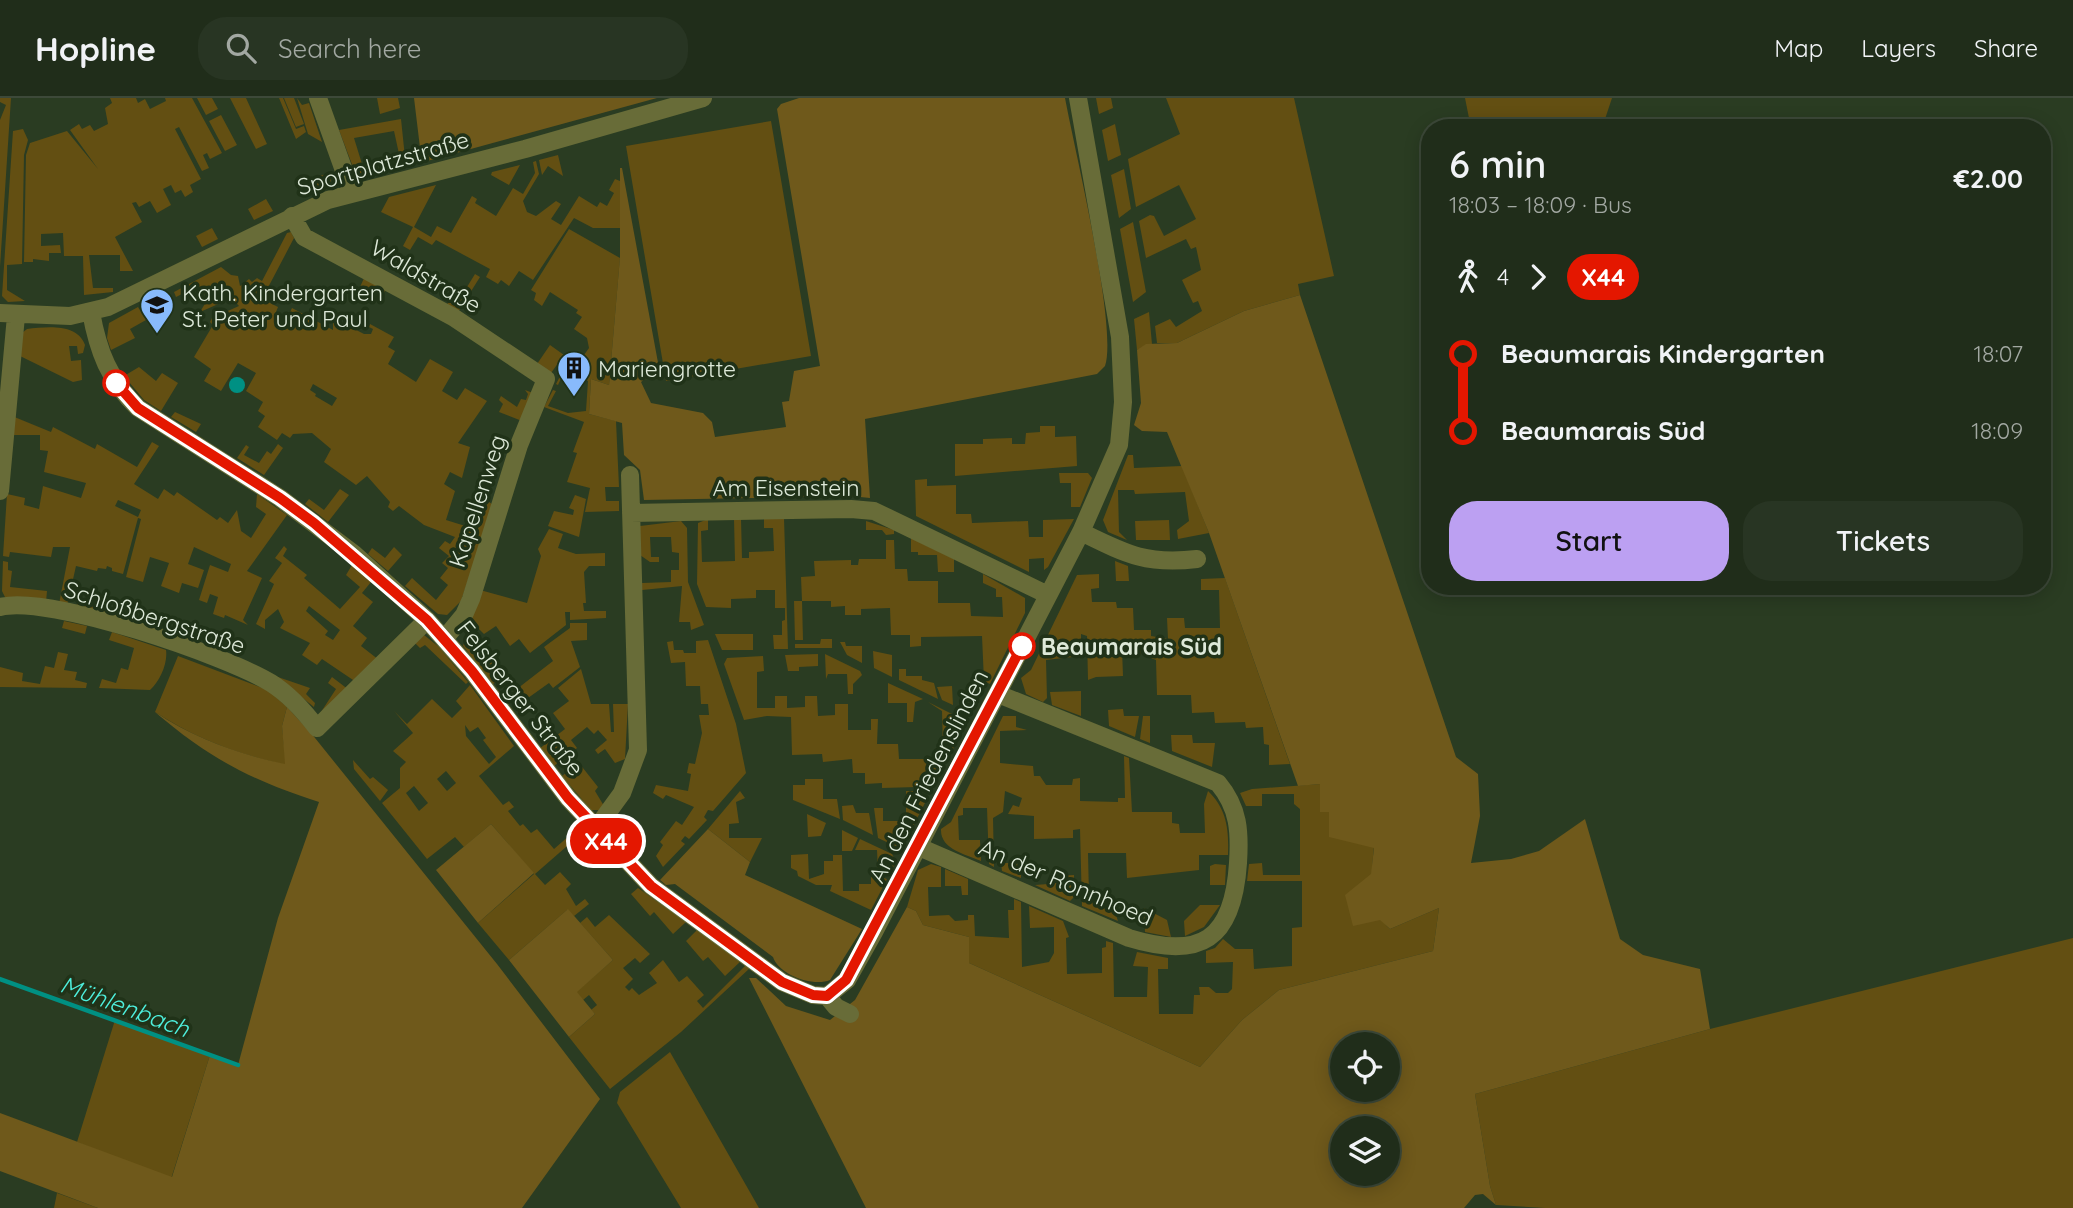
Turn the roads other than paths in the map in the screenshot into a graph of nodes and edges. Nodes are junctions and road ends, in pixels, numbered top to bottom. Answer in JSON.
{"nodes":[{"id":1,"x":318,"y":98,"type":"edge"},
{"id":2,"x":703,"y":98,"type":"edge"},
{"id":3,"x":1077,"y":98,"type":"edge"},
{"id":4,"x":352,"y":193,"type":"junction"},
{"id":5,"x":292,"y":216,"type":"junction"},
{"id":6,"x":91,"y":312,"type":"junction"},
{"id":7,"x":8,"y":314,"type":"edge"},
{"id":8,"x":543,"y":375,"type":"joint"},
{"id":9,"x":630,"y":475,"type":"dead end"},
{"id":10,"x":0,"y":491,"type":"edge"},
{"id":11,"x":631,"y":513,"type":"junction"},
{"id":12,"x":1081,"y":533,"type":"junction"},
{"id":13,"x":1197,"y":559,"type":"dead end"},
{"id":14,"x":1048,"y":595,"type":"junction"},
{"id":15,"x":0,"y":607,"type":"edge"},
{"id":16,"x":427,"y":620,"type":"junction"},
{"id":17,"x":445,"y":638,"type":"junction"},
{"id":18,"x":998,"y":694,"type":"junction"},
{"id":19,"x":595,"y":830,"type":"junction"},
{"id":20,"x":919,"y":847,"type":"junction"},
{"id":21,"x":827,"y":996,"type":"junction"},
{"id":22,"x":850,"y":1014,"type":"dead end"}],
"edges":[{"from":1,"to":4,"type":"street"},
{"from":2,"to":4,"type":"street","name":"Sportplatzstraße"},
{"from":3,"to":12,"type":"street","name":"An den Friedenslinden"},
{"from":4,"to":5,"type":"street","name":"Sportplatzstraße"},
{"from":5,"to":6,"type":"street","name":"Sportplatzstraße"},
{"from":5,"to":8,"type":"street","name":"Waldstraße"},
{"from":6,"to":7,"type":"street"},
{"from":6,"to":16,"type":"street","name":"Felsberger Straße"},
{"from":7,"to":10,"type":"street"},
{"from":8,"to":17,"type":"street","name":"Kapellenweg"},
{"from":9,"to":11,"type":"street"},
{"from":11,"to":14,"type":"street","name":"Am Eisenstein"},
{"from":11,"to":19,"type":"street"},
{"from":12,"to":13,"type":"street"},
{"from":12,"to":14,"type":"street","name":"An den Friedenslinden"},
{"from":14,"to":18,"type":"street","name":"An den Friedenslinden"},
{"from":15,"to":16,"type":"street","name":"Schloßbergstraße"},
{"from":16,"to":17,"type":"street","name":"Felsberger Straße"},
{"from":17,"to":19,"type":"street","name":"Felsberger Straße"},
{"from":18,"to":20,"type":"street","name":"An den Friedenslinden"},
{"from":18,"to":20,"type":"street","name":"An der Ronnhoed"},
{"from":19,"to":21,"type":"street","name":"Felsberger Straße"},
{"from":20,"to":21,"type":"street","name":"An den Friedenslinden"},
{"from":21,"to":22,"type":"street","name":"Felsberger Straße"}]}
